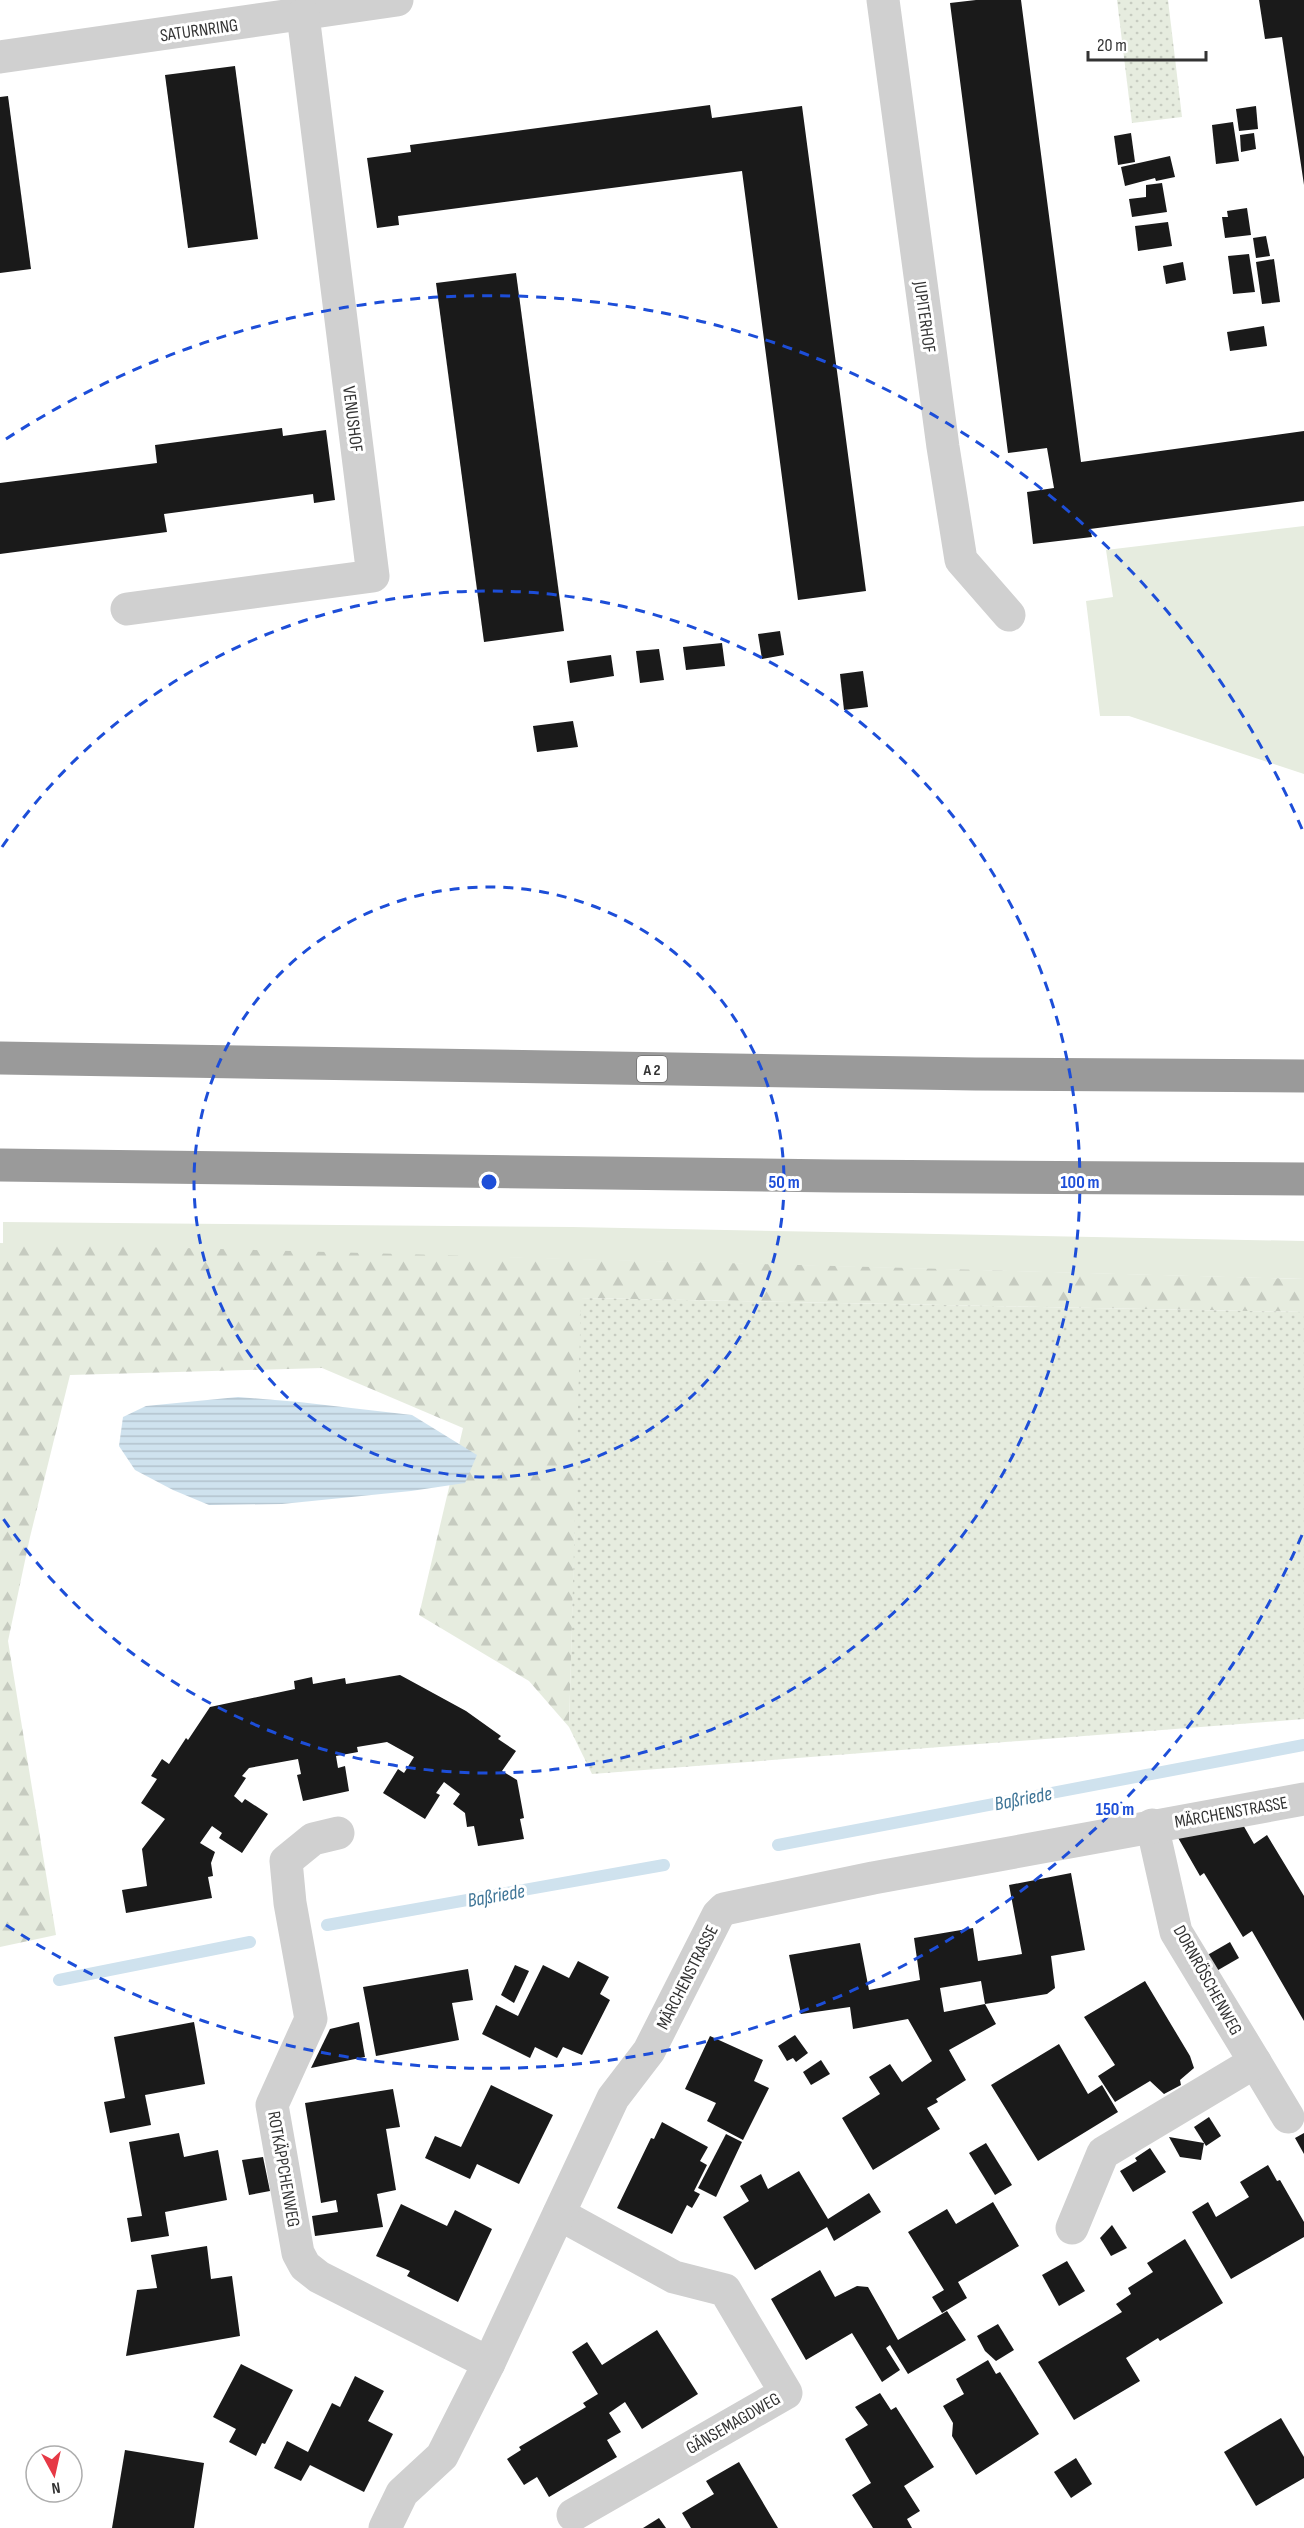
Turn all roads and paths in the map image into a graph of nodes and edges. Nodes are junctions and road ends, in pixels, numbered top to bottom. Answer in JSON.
{"nodes":[{"id":1,"x":397,"y":0,"type":"edge"},
{"id":2,"x":883,"y":0,"type":"edge"},
{"id":3,"x":303,"y":15,"type":"junction"},
{"id":4,"x":0,"y":57,"type":"edge"},
{"id":5,"x":127,"y":609,"type":"dead end"},
{"id":6,"x":1009,"y":615,"type":"dead end"},
{"id":7,"x":0,"y":1058,"type":"edge"},
{"id":8,"x":1304,"y":1076,"type":"edge"},
{"id":9,"x":0,"y":1166,"type":"edge"},
{"id":10,"x":1304,"y":1179,"type":"edge"},
{"id":11,"x":1304,"y":1799,"type":"edge"},
{"id":12,"x":1152,"y":1825,"type":"junction"},
{"id":13,"x":338,"y":1833,"type":"dead end"},
{"id":14,"x":1254,"y":2062,"type":"junction"},
{"id":15,"x":1288,"y":2117,"type":"dead end"},
{"id":16,"x":559,"y":2214,"type":"junction"},
{"id":17,"x":1072,"y":2228,"type":"dead end"},
{"id":18,"x":489,"y":2363,"type":"junction"},
{"id":19,"x":573,"y":2515,"type":"dead end"},
{"id":20,"x":386,"y":2528,"type":"edge"}],
"edges":[{"from":1,"to":3,"type":"street","name":"SATURNRING"},
{"from":2,"to":6,"type":"street","name":"JUPITERHOF"},
{"from":3,"to":4,"type":"street","name":"SATURNRING"},
{"from":3,"to":5,"type":"street","name":"VENUSHOF"},
{"from":7,"to":8,"type":"highway","number":"A 2"},
{"from":9,"to":10,"type":"highway"},
{"from":11,"to":12,"type":"street","name":"MÄRCHENSTRASSE"},
{"from":12,"to":14,"type":"street","name":"DORNRÖSCHENWEG"},
{"from":12,"to":16,"type":"street","name":"MÄRCHENSTRASSE"},
{"from":13,"to":18,"type":"street","name":"ROTKÄPPCHENWEG"},
{"from":14,"to":15,"type":"street","name":"DORNRÖSCHENWEG"},
{"from":14,"to":17,"type":"street"},
{"from":16,"to":18,"type":"street","name":"MÄRCHENSTRASSE"},
{"from":16,"to":19,"type":"street","name":"GÄNSEMAGDWEG"},
{"from":18,"to":20,"type":"street","name":"MÄRCHENSTRASSE"}]}
